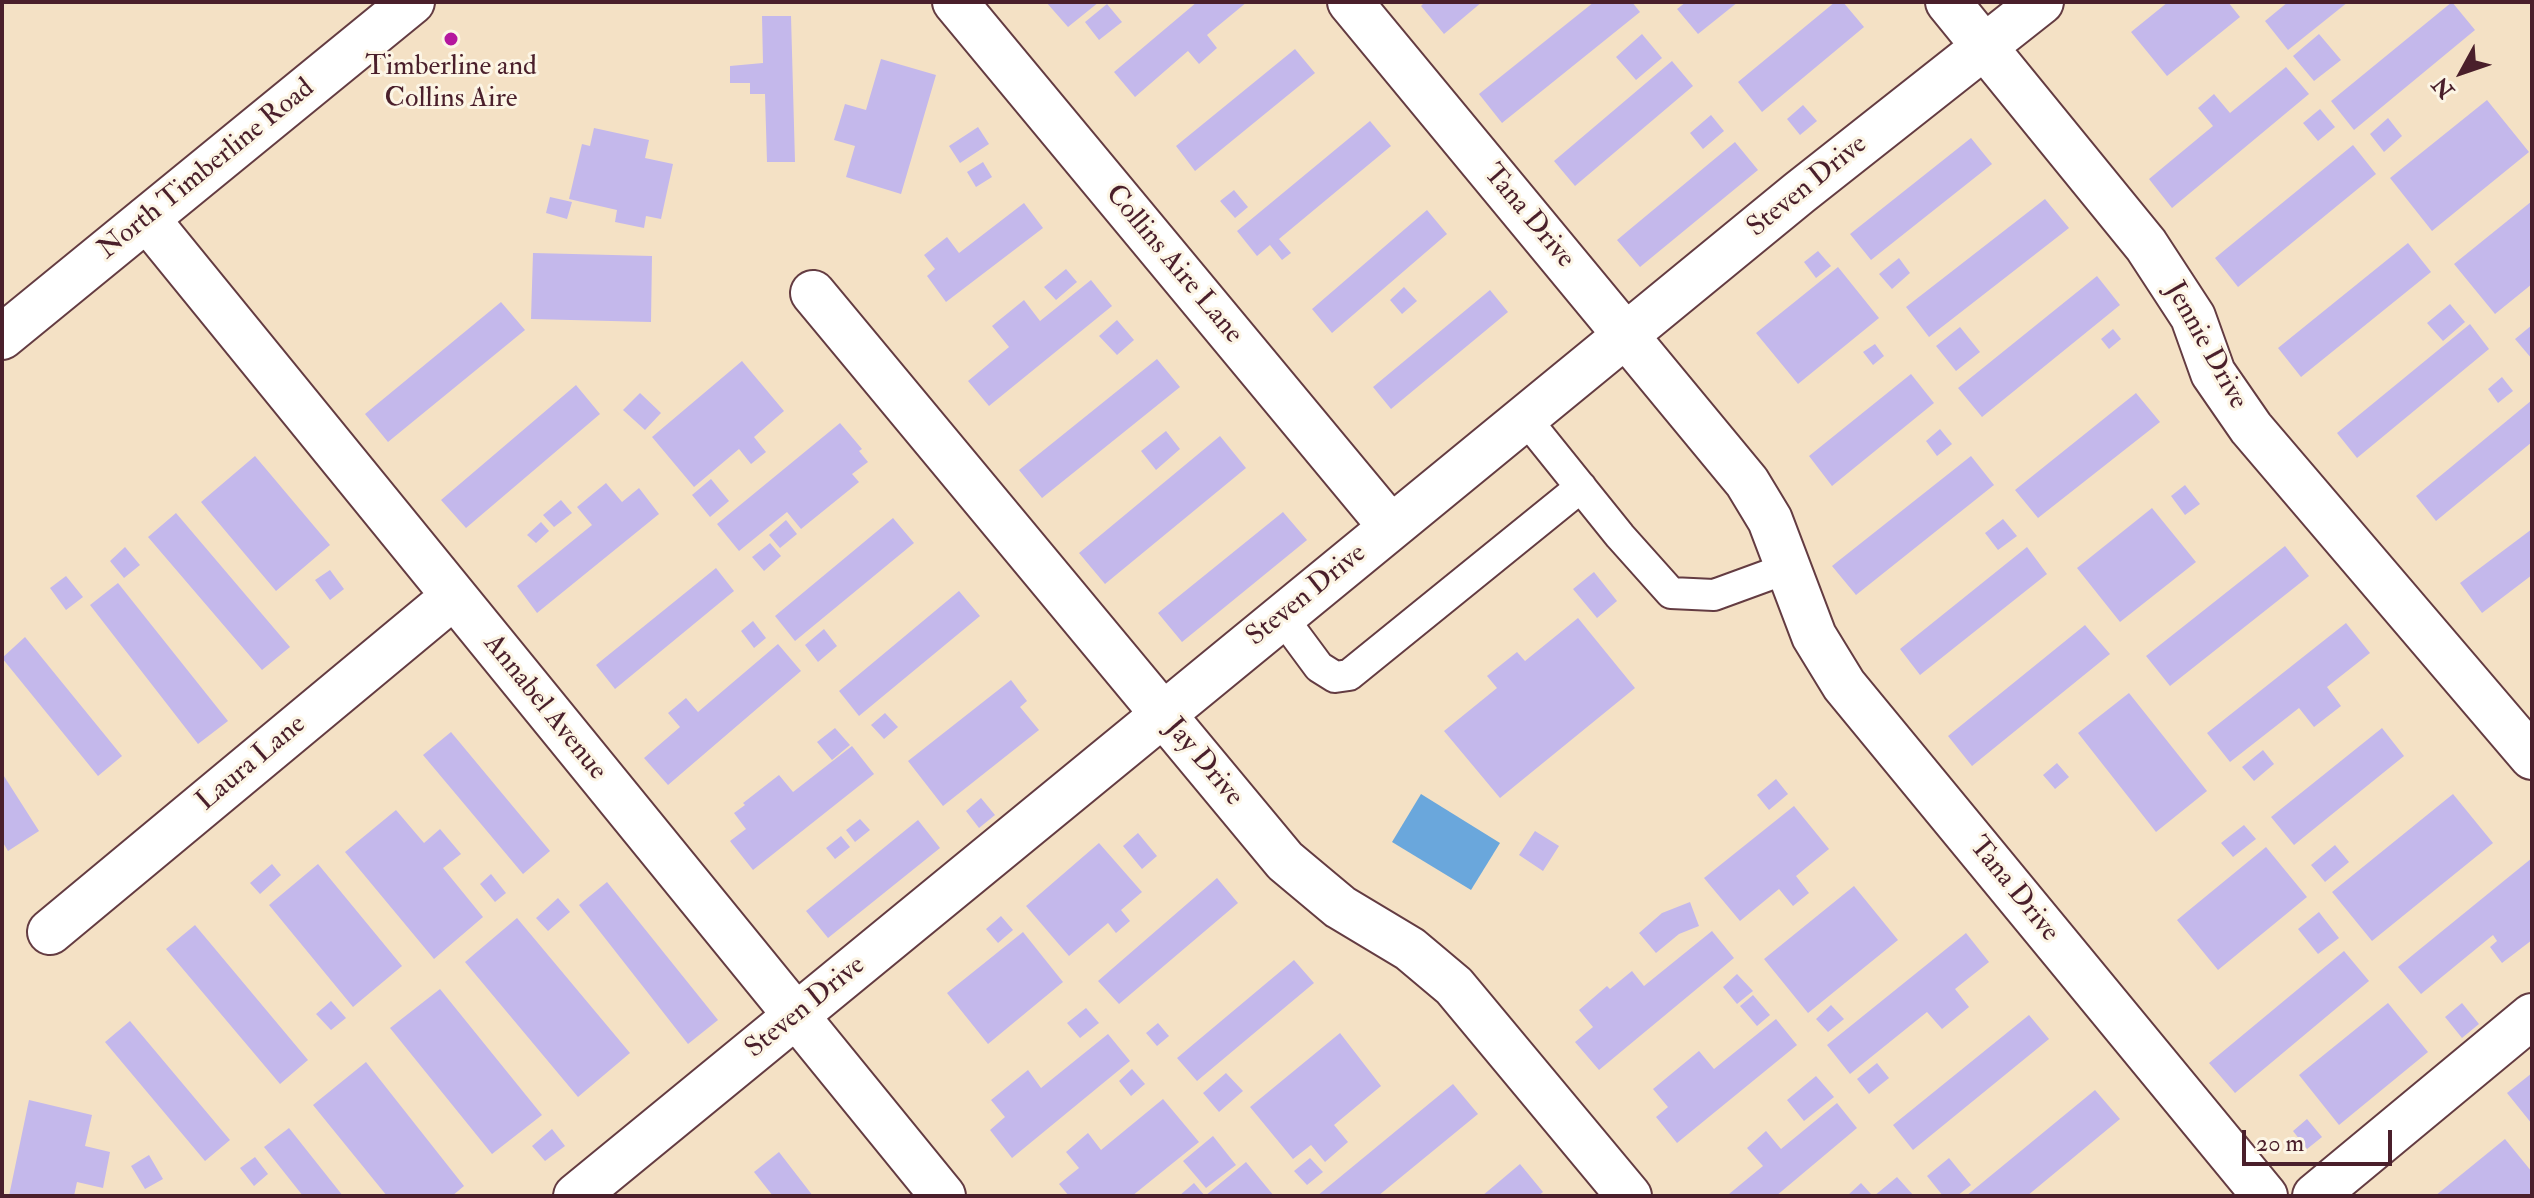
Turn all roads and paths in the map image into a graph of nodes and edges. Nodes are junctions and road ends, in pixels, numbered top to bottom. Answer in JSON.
{"nodes":[{"id":1,"x":412,"y":2,"type":"edge"},
{"id":2,"x":955,"y":2,"type":"edge"},
{"id":3,"x":1350,"y":2,"type":"edge"},
{"id":4,"x":1948,"y":2,"type":"edge"},
{"id":5,"x":2041,"y":2,"type":"edge"},
{"id":6,"x":1984,"y":47,"type":"junction"},
{"id":7,"x":147,"y":219,"type":"junction"},
{"id":8,"x":813,"y":293,"type":"dead end"},
{"id":9,"x":1626,"y":335,"type":"junction"},
{"id":10,"x":2,"y":337,"type":"edge"},
{"id":11,"x":1525,"y":418,"type":"junction"},
{"id":12,"x":1581,"y":487,"type":"junction"},
{"id":13,"x":1391,"y":527,"type":"junction"},
{"id":14,"x":1788,"y":568,"type":"junction"},
{"id":15,"x":453,"y":597,"type":"junction"},
{"id":16,"x":1282,"y":617,"type":"junction"},
{"id":17,"x":1162,"y":715,"type":"junction"},
{"id":18,"x":2532,"y":757,"type":"edge"},
{"id":19,"x":50,"y":932,"type":"dead end"},
{"id":20,"x":2532,"y":1016,"type":"edge"},
{"id":21,"x":795,"y":1017,"type":"junction"},
{"id":22,"x":576,"y":1196,"type":"edge"},
{"id":23,"x":943,"y":1196,"type":"edge"},
{"id":24,"x":1629,"y":1196,"type":"edge"},
{"id":25,"x":2265,"y":1196,"type":"edge"},
{"id":26,"x":2315,"y":1196,"type":"edge"}],
"edges":[{"from":1,"to":7,"type":"street","name":"North Timberline Road"},
{"from":2,"to":13,"type":"street","name":"Collins Aire Lane"},
{"from":3,"to":9,"type":"street","name":"Tana Drive"},
{"from":4,"to":6,"type":"street","name":"Jennie Drive"},
{"from":5,"to":6,"type":"street","name":"Steven Drive"},
{"from":6,"to":9,"type":"street","name":"Steven Drive"},
{"from":6,"to":18,"type":"street","name":"Jennie Drive"},
{"from":7,"to":10,"type":"street","name":"North Timberline Road"},
{"from":7,"to":15,"type":"street","name":"Annabel Avenue"},
{"from":8,"to":17,"type":"street","name":"Jay Drive"},
{"from":9,"to":11,"type":"street","name":"Steven Drive"},
{"from":9,"to":14,"type":"street","name":"Tana Drive"},
{"from":11,"to":12,"type":"lane"},
{"from":11,"to":13,"type":"street","name":"Steven Drive"},
{"from":12,"to":14,"type":"lane"},
{"from":12,"to":16,"type":"lane"},
{"from":13,"to":16,"type":"street","name":"Steven Drive"},
{"from":14,"to":25,"type":"street","name":"Tana Drive"},
{"from":15,"to":19,"type":"street","name":"Laura Lane"},
{"from":15,"to":21,"type":"street","name":"Annabel Avenue"},
{"from":16,"to":17,"type":"street","name":"Steven Drive"},
{"from":17,"to":21,"type":"street","name":"Steven Drive"},
{"from":17,"to":24,"type":"street","name":"Jay Drive"},
{"from":20,"to":26,"type":"street"},
{"from":21,"to":22,"type":"street","name":"Steven Drive"},
{"from":21,"to":23,"type":"street","name":"Annabel Avenue"}]}
